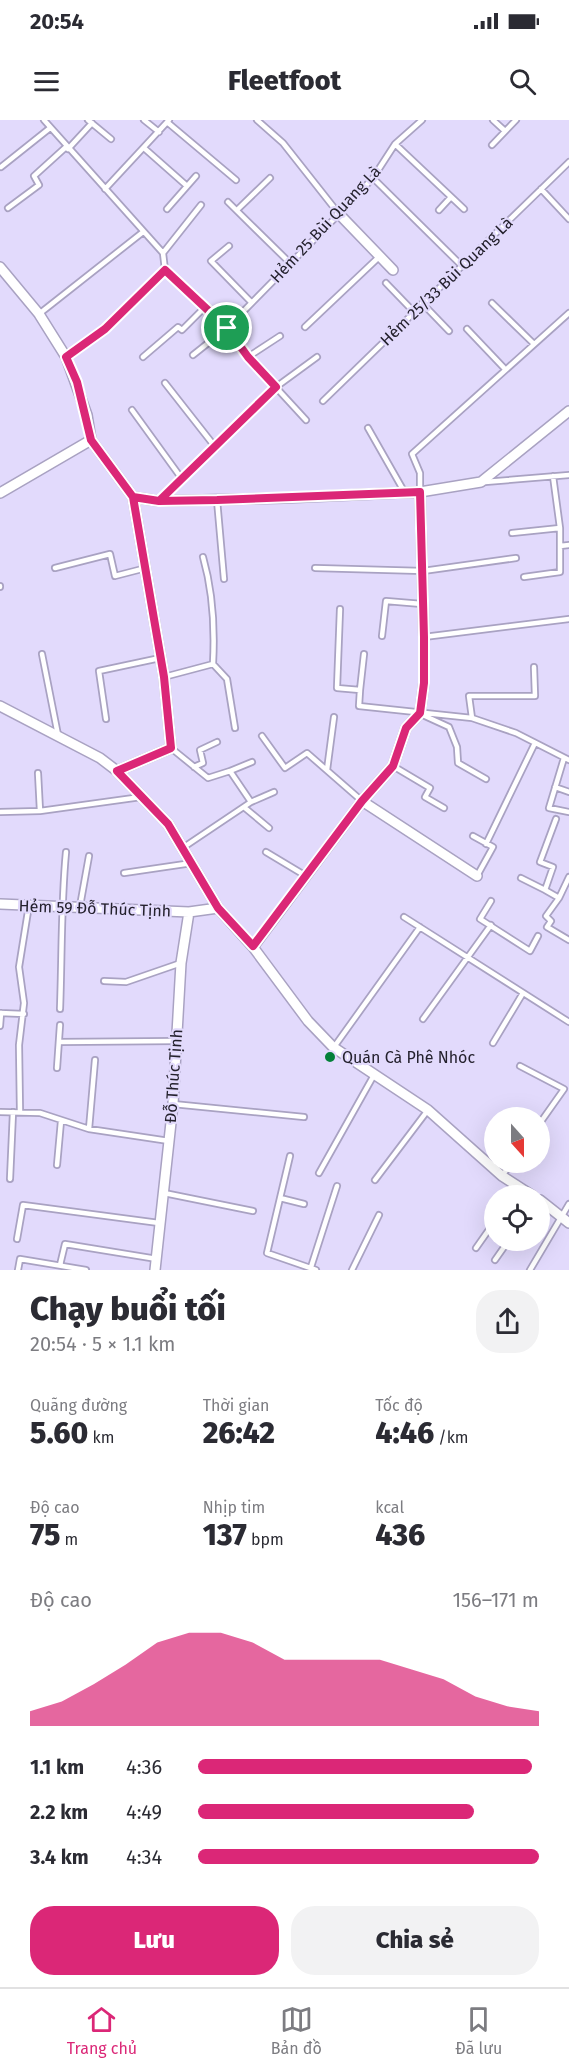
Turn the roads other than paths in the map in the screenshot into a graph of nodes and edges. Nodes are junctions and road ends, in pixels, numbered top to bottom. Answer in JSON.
{"nodes":[{"id":1,"x":44,"y":120,"type":"edge"},
{"id":2,"x":144,"y":120,"type":"edge"},
{"id":3,"x":258,"y":120,"type":"edge"},
{"id":4,"x":422,"y":120,"type":"edge"},
{"id":5,"x":494,"y":120,"type":"edge"},
{"id":6,"x":516,"y":120,"type":"edge"},
{"id":7,"x":168,"y":121,"type":"edge"},
{"id":8,"x":90,"y":122,"type":"edge"},
{"id":9,"x":50,"y":128,"type":"junction"},
{"id":10,"x":505,"y":131,"type":"junction"},
{"id":11,"x":159,"y":132,"type":"junction"},
{"id":12,"x":111,"y":139,"type":"dead end"},
{"id":13,"x":395,"y":144,"type":"junction"},
{"id":14,"x":492,"y":145,"type":"dead end"},
{"id":15,"x":67,"y":148,"type":"junction"},
{"id":16,"x":144,"y":148,"type":"junction"},
{"id":17,"x":569,"y":162,"type":"edge"},
{"id":18,"x":1,"y":167,"type":"edge"},
{"id":19,"x":196,"y":176,"type":"dead end"},
{"id":20,"x":270,"y":178,"type":"dead end"},
{"id":21,"x":373,"y":178,"type":"junction"},
{"id":22,"x":236,"y":180,"type":"dead end"},
{"id":23,"x":187,"y":186,"type":"junction"},
{"id":24,"x":105,"y":189,"type":"junction"},
{"id":25,"x":541,"y":189,"type":"junction"},
{"id":26,"x":452,"y":196,"type":"junction"},
{"id":27,"x":228,"y":202,"type":"dead end"},
{"id":28,"x":201,"y":205,"type":"dead end"},
{"id":29,"x":8,"y":208,"type":"dead end"},
{"id":30,"x":167,"y":209,"type":"dead end"},
{"id":31,"x":464,"y":209,"type":"dead end"},
{"id":32,"x":237,"y":210,"type":"junction"},
{"id":33,"x":439,"y":210,"type":"dead end"},
{"id":34,"x":339,"y":214,"type":"junction"},
{"id":35,"x":569,"y":219,"type":"edge"},
{"id":36,"x":143,"y":232,"type":"junction"},
{"id":37,"x":229,"y":246,"type":"dead end"},
{"id":38,"x":163,"y":253,"type":"junction"},
{"id":39,"x":380,"y":256,"type":"junction"},
{"id":40,"x":289,"y":262,"type":"junction"},
{"id":41,"x":462,"y":266,"type":"junction"},
{"id":42,"x":0,"y":267,"type":"edge"},
{"id":43,"x":165,"y":270,"type":"junction"},
{"id":44,"x":393,"y":270,"type":"dead end"},
{"id":45,"x":386,"y":283,"type":"dead end"},
{"id":46,"x":251,"y":302,"type":"junction"},
{"id":47,"x":422,"y":303,"type":"junction"},
{"id":48,"x":492,"y":303,"type":"dead end"},
{"id":49,"x":204,"y":308,"type":"junction"},
{"id":50,"x":413,"y":311,"type":"junction"},
{"id":51,"x":569,"y":313,"type":"edge"},
{"id":52,"x":39,"y":314,"type":"junction"},
{"id":53,"x":305,"y":327,"type":"dead end"},
{"id":54,"x":227,"y":328,"type":"junction"},
{"id":55,"x":467,"y":329,"type":"dead end"},
{"id":56,"x":449,"y":331,"type":"dead end"},
{"id":57,"x":280,"y":336,"type":"dead end"},
{"id":58,"x":534,"y":344,"type":"junction"},
{"id":59,"x":193,"y":355,"type":"dead end"},
{"id":60,"x":66,"y":357,"type":"junction"},
{"id":61,"x":143,"y":357,"type":"dead end"},
{"id":62,"x":248,"y":357,"type":"junction"},
{"id":63,"x":317,"y":357,"type":"dead end"},
{"id":64,"x":505,"y":369,"type":"junction"},
{"id":65,"x":165,"y":383,"type":"dead end"},
{"id":66,"x":276,"y":387,"type":"junction"},
{"id":67,"x":323,"y":401,"type":"dead end"},
{"id":68,"x":132,"y":410,"type":"dead end"},
{"id":69,"x":569,"y":411,"type":"edge"},
{"id":70,"x":306,"y":420,"type":"dead end"},
{"id":71,"x":368,"y":428,"type":"dead end"},
{"id":72,"x":91,"y":440,"type":"junction"},
{"id":73,"x":216,"y":448,"type":"junction"},
{"id":74,"x":569,"y":475,"type":"edge"},
{"id":75,"x":553,"y":476,"type":"junction"},
{"id":76,"x":182,"y":479,"type":"junction"},
{"id":77,"x":481,"y":482,"type":"junction"},
{"id":78,"x":420,"y":492,"type":"junction"},
{"id":79,"x":0,"y":493,"type":"edge"},
{"id":80,"x":405,"y":493,"type":"junction"},
{"id":81,"x":133,"y":497,"type":"junction"},
{"id":82,"x":217,"y":500,"type":"junction"},
{"id":83,"x":159,"y":501,"type":"junction"},
{"id":84,"x":560,"y":528,"type":"junction"},
{"id":85,"x":512,"y":533,"type":"dead end"},
{"id":86,"x":569,"y":545,"type":"edge"},
{"id":87,"x":560,"y":546,"type":"junction"},
{"id":88,"x":203,"y":557,"type":"dead end"},
{"id":89,"x":516,"y":558,"type":"dead end"},
{"id":90,"x":55,"y":568,"type":"dead end"},
{"id":91,"x":146,"y":568,"type":"junction"},
{"id":92,"x":315,"y":568,"type":"dead end"},
{"id":93,"x":423,"y":571,"type":"junction"},
{"id":94,"x":524,"y":577,"type":"dead end"},
{"id":95,"x":224,"y":579,"type":"dead end"},
{"id":96,"x":422,"y":604,"type":"junction"},
{"id":97,"x":340,"y":609,"type":"dead end"},
{"id":98,"x":569,"y":620,"type":"edge"},
{"id":99,"x":382,"y":636,"type":"dead end"},
{"id":100,"x":424,"y":637,"type":"junction"},
{"id":101,"x":42,"y":654,"type":"dead end"},
{"id":102,"x":364,"y":654,"type":"dead end"},
{"id":103,"x":160,"y":658,"type":"junction"},
{"id":104,"x":213,"y":664,"type":"junction"},
{"id":105,"x":534,"y":667,"type":"dead end"},
{"id":106,"x":164,"y":677,"type":"junction"},
{"id":107,"x":360,"y":690,"type":"junction"},
{"id":108,"x":0,"y":706,"type":"edge"},
{"id":109,"x":420,"y":713,"type":"junction"},
{"id":110,"x":334,"y":717,"type":"dead end"},
{"id":111,"x":472,"y":718,"type":"junction"},
{"id":112,"x":106,"y":719,"type":"dead end"},
{"id":113,"x":235,"y":728,"type":"dead end"},
{"id":114,"x":58,"y":735,"type":"junction"},
{"id":115,"x":262,"y":736,"type":"dead end"},
{"id":116,"x":217,"y":742,"type":"dead end"},
{"id":117,"x":535,"y":743,"type":"junction"},
{"id":118,"x":171,"y":748,"type":"junction"},
{"id":119,"x":566,"y":759,"type":"edge"},
{"id":120,"x":252,"y":762,"type":"dead end"},
{"id":121,"x":393,"y":766,"type":"junction"},
{"id":122,"x":194,"y":767,"type":"junction"},
{"id":123,"x":327,"y":770,"type":"junction"},
{"id":124,"x":117,"y":771,"type":"junction"},
{"id":125,"x":230,"y":771,"type":"junction"},
{"id":126,"x":38,"y":773,"type":"dead end"},
{"id":127,"x":486,"y":778,"type":"dead end"},
{"id":128,"x":555,"y":787,"type":"junction"},
{"id":129,"x":274,"y":792,"type":"dead end"},
{"id":130,"x":569,"y":792,"type":"edge"},
{"id":131,"x":144,"y":796,"type":"junction"},
{"id":132,"x":362,"y":801,"type":"junction"},
{"id":133,"x":251,"y":802,"type":"junction"},
{"id":134,"x":244,"y":808,"type":"junction"},
{"id":135,"x":444,"y":808,"type":"dead end"},
{"id":136,"x":40,"y":811,"type":"junction"},
{"id":137,"x":0,"y":812,"type":"edge"},
{"id":138,"x":569,"y":812,"type":"edge"},
{"id":139,"x":556,"y":819,"type":"dead end"},
{"id":140,"x":269,"y":828,"type":"dead end"},
{"id":141,"x":473,"y":836,"type":"dead end"},
{"id":142,"x":486,"y":844,"type":"junction"},
{"id":143,"x":184,"y":847,"type":"junction"},
{"id":144,"x":66,"y":852,"type":"dead end"},
{"id":145,"x":266,"y":852,"type":"dead end"},
{"id":146,"x":89,"y":856,"type":"dead end"},
{"id":147,"x":192,"y":863,"type":"junction"},
{"id":148,"x":124,"y":873,"type":"dead end"},
{"id":149,"x":306,"y":876,"type":"junction"},
{"id":150,"x":477,"y":876,"type":"joint"},
{"id":151,"x":569,"y":877,"type":"edge"},
{"id":152,"x":521,"y":878,"type":"dead end"},
{"id":153,"x":545,"y":890,"type":"junction"},
{"id":154,"x":559,"y":898,"type":"junction"},
{"id":155,"x":491,"y":901,"type":"dead end"},
{"id":156,"x":0,"y":904,"type":"edge"},
{"id":157,"x":30,"y":905,"type":"junction"},
{"id":158,"x":61,"y":906,"type":"junction"},
{"id":159,"x":80,"y":906,"type":"junction"},
{"id":160,"x":218,"y":908,"type":"junction"},
{"id":161,"x":189,"y":912,"type":"junction"},
{"id":162,"x":404,"y":917,"type":"dead end"},
{"id":163,"x":491,"y":926,"type":"junction"},
{"id":164,"x":420,"y":927,"type":"junction"},
{"id":165,"x":538,"y":936,"type":"dead end"},
{"id":166,"x":569,"y":940,"type":"edge"},
{"id":167,"x":253,"y":946,"type":"junction"},
{"id":168,"x":466,"y":957,"type":"junction"},
{"id":169,"x":181,"y":963,"type":"junction"},
{"id":170,"x":104,"y":981,"type":"dead end"},
{"id":171,"x":522,"y":993,"type":"junction"},
{"id":172,"x":60,"y":1009,"type":"dead end"},
{"id":173,"x":0,"y":1013,"type":"edge"},
{"id":174,"x":24,"y":1014,"type":"junction"},
{"id":175,"x":423,"y":1019,"type":"dead end"},
{"id":176,"x":569,"y":1022,"type":"edge"},
{"id":177,"x":60,"y":1025,"type":"dead end"},
{"id":178,"x":0,"y":1026,"type":"edge"},
{"id":179,"x":176,"y":1041,"type":"junction"},
{"id":180,"x":59,"y":1042,"type":"junction"},
{"id":181,"x":493,"y":1043,"type":"dead end"},
{"id":182,"x":333,"y":1047,"type":"junction"},
{"id":183,"x":95,"y":1060,"type":"dead end"},
{"id":184,"x":520,"y":1066,"type":"dead end"},
{"id":185,"x":57,"y":1068,"type":"dead end"},
{"id":186,"x":374,"y":1075,"type":"junction"},
{"id":187,"x":173,"y":1104,"type":"junction"},
{"id":188,"x":550,"y":1109,"type":"edge"},
{"id":189,"x":428,"y":1110,"type":"junction"},
{"id":190,"x":0,"y":1112,"type":"edge"},
{"id":191,"x":13,"y":1112,"type":"junction"},
{"id":192,"x":20,"y":1112,"type":"junction"},
{"id":193,"x":304,"y":1117,"type":"dead end"},
{"id":194,"x":61,"y":1121,"type":"junction"},
{"id":195,"x":88,"y":1129,"type":"junction"},
{"id":196,"x":169,"y":1141,"type":"junction"},
{"id":197,"x":290,"y":1156,"type":"dead end"},
{"id":198,"x":57,"y":1165,"type":"dead end"},
{"id":199,"x":320,"y":1173,"type":"dead end"},
{"id":200,"x":504,"y":1173,"type":"edge"},
{"id":201,"x":502,"y":1176,"type":"junction"},
{"id":202,"x":10,"y":1179,"type":"dead end"},
{"id":203,"x":375,"y":1180,"type":"dead end"},
{"id":204,"x":337,"y":1185,"type":"dead end"},
{"id":205,"x":517,"y":1185,"type":"edge"},
{"id":206,"x":164,"y":1193,"type":"junction"},
{"id":207,"x":280,"y":1198,"type":"junction"},
{"id":208,"x":304,"y":1204,"type":"dead end"},
{"id":209,"x":569,"y":1204,"type":"edge"},
{"id":210,"x":550,"y":1208,"type":"edge"},
{"id":211,"x":253,"y":1211,"type":"dead end"},
{"id":212,"x":379,"y":1215,"type":"dead end"},
{"id":213,"x":565,"y":1220,"type":"edge"},
{"id":214,"x":162,"y":1223,"type":"junction"},
{"id":215,"x":484,"y":1237,"type":"edge"},
{"id":216,"x":17,"y":1239,"type":"dead end"},
{"id":217,"x":476,"y":1248,"type":"dead end"},
{"id":218,"x":501,"y":1251,"type":"edge"},
{"id":219,"x":157,"y":1259,"type":"junction"},
{"id":220,"x":495,"y":1260,"type":"dead end"},
{"id":221,"x":60,"y":1265,"type":"junction"},
{"id":222,"x":313,"y":1269,"type":"edge"},
{"id":223,"x":18,"y":1270,"type":"edge"},
{"id":224,"x":86,"y":1270,"type":"edge"},
{"id":225,"x":155,"y":1270,"type":"edge"},
{"id":226,"x":352,"y":1270,"type":"edge"},
{"id":227,"x":530,"y":1270,"type":"edge"}],
"edges":[{"from":1,"to":9,"type":"lane"},
{"from":2,"to":11,"type":"lane"},
{"from":3,"to":34,"type":"lane"},
{"from":4,"to":13,"type":"lane","name":"Hẻm 25 Bùi Quang Là"},
{"from":5,"to":10,"type":"lane"},
{"from":6,"to":10,"type":"lane"},
{"from":7,"to":11,"type":"lane"},
{"from":7,"to":22,"type":"lane"},
{"from":8,"to":12,"type":"lane"},
{"from":8,"to":15,"type":"lane"},
{"from":9,"to":15,"type":"lane"},
{"from":9,"to":18,"type":"lane"},
{"from":10,"to":14,"type":"lane"},
{"from":11,"to":16,"type":"lane"},
{"from":13,"to":21,"type":"lane","name":"Hẻm 25 Bùi Quang Là"},
{"from":13,"to":26,"type":"lane"},
{"from":15,"to":24,"type":"lane"},
{"from":15,"to":29,"type":"lane"},
{"from":16,"to":23,"type":"lane"},
{"from":16,"to":24,"type":"lane"},
{"from":17,"to":25,"type":"lane","name":"Hẻm 25/33 Bùi Quang Là"},
{"from":19,"to":23,"type":"lane"},
{"from":20,"to":32,"type":"lane"},
{"from":21,"to":34,"type":"lane","name":"Hẻm 25 Bùi Quang Là"},
{"from":21,"to":41,"type":"lane"},
{"from":23,"to":30,"type":"lane"},
{"from":24,"to":36,"type":"lane"},
{"from":25,"to":35,"type":"lane"},
{"from":25,"to":41,"type":"lane","name":"Hẻm 25/33 Bùi Quang Là"},
{"from":26,"to":31,"type":"lane"},
{"from":26,"to":33,"type":"lane"},
{"from":27,"to":32,"type":"lane"},
{"from":28,"to":38,"type":"lane"},
{"from":32,"to":40,"type":"lane"},
{"from":34,"to":39,"type":"street"},
{"from":34,"to":40,"type":"lane","name":"Hẻm 25 Bùi Quang Là"},
{"from":36,"to":38,"type":"lane"},
{"from":36,"to":52,"type":"lane"},
{"from":37,"to":46,"type":"lane"},
{"from":38,"to":43,"type":"lane"},
{"from":39,"to":44,"type":"street"},
{"from":39,"to":53,"type":"lane"},
{"from":40,"to":46,"type":"lane","name":"Hẻm 25 Bùi Quang Là"},
{"from":41,"to":47,"type":"lane","name":"Hẻm 25/33 Bùi Quang Là"},
{"from":42,"to":52,"type":"street"},
{"from":43,"to":49,"type":"lane"},
{"from":43,"to":60,"type":"lane"},
{"from":45,"to":50,"type":"lane"},
{"from":46,"to":54,"type":"lane","name":"Hẻm 25 Bùi Quang Là"},
{"from":47,"to":50,"type":"lane","name":"Hẻm 25/33 Bùi Quang Là"},
{"from":47,"to":56,"type":"lane"},
{"from":48,"to":58,"type":"lane"},
{"from":49,"to":54,"type":"lane"},
{"from":49,"to":61,"type":"lane"},
{"from":50,"to":67,"type":"lane","name":"Hẻm 25/33 Bùi Quang Là"},
{"from":51,"to":58,"type":"lane"},
{"from":52,"to":60,"type":"street"},
{"from":54,"to":59,"type":"lane","name":"Hẻm 25 Bùi Quang Là"},
{"from":54,"to":62,"type":"lane"},
{"from":55,"to":64,"type":"lane"},
{"from":57,"to":62,"type":"lane"},
{"from":58,"to":64,"type":"lane"},
{"from":60,"to":72,"type":"street"},
{"from":62,"to":66,"type":"lane"},
{"from":63,"to":66,"type":"lane"},
{"from":64,"to":78,"type":"lane"},
{"from":65,"to":73,"type":"lane"},
{"from":66,"to":70,"type":"lane"},
{"from":66,"to":73,"type":"lane"},
{"from":68,"to":76,"type":"lane"},
{"from":69,"to":77,"type":"street"},
{"from":71,"to":80,"type":"lane"},
{"from":72,"to":79,"type":"street"},
{"from":72,"to":81,"type":"street"},
{"from":73,"to":76,"type":"lane"},
{"from":74,"to":75,"type":"lane"},
{"from":75,"to":77,"type":"lane"},
{"from":75,"to":84,"type":"lane"},
{"from":76,"to":83,"type":"lane"},
{"from":77,"to":78,"type":"street"},
{"from":78,"to":80,"type":"street"},
{"from":78,"to":93,"type":"street"},
{"from":80,"to":82,"type":"street"},
{"from":81,"to":83,"type":"street"},
{"from":81,"to":91,"type":"street"},
{"from":82,"to":83,"type":"street"},
{"from":82,"to":95,"type":"lane"},
{"from":84,"to":85,"type":"lane"},
{"from":84,"to":87,"type":"lane"},
{"from":86,"to":87,"type":"lane"},
{"from":87,"to":94,"type":"lane"},
{"from":88,"to":104,"type":"lane"},
{"from":89,"to":93,"type":"lane"},
{"from":90,"to":91,"type":"lane"},
{"from":91,"to":103,"type":"street"},
{"from":92,"to":93,"type":"lane"},
{"from":93,"to":96,"type":"street"},
{"from":96,"to":99,"type":"lane"},
{"from":96,"to":100,"type":"street"},
{"from":97,"to":107,"type":"lane"},
{"from":98,"to":100,"type":"lane"},
{"from":100,"to":109,"type":"street"},
{"from":101,"to":114,"type":"lane"},
{"from":102,"to":107,"type":"lane"},
{"from":103,"to":106,"type":"street"},
{"from":103,"to":112,"type":"lane"},
{"from":104,"to":106,"type":"lane"},
{"from":104,"to":113,"type":"lane"},
{"from":105,"to":111,"type":"lane"},
{"from":106,"to":118,"type":"street"},
{"from":107,"to":109,"type":"lane"},
{"from":108,"to":114,"type":"street"},
{"from":109,"to":111,"type":"lane"},
{"from":109,"to":121,"type":"street"},
{"from":109,"to":127,"type":"lane"},
{"from":110,"to":123,"type":"lane"},
{"from":111,"to":117,"type":"lane"},
{"from":114,"to":124,"type":"street"},
{"from":115,"to":123,"type":"lane"},
{"from":116,"to":122,"type":"lane"},
{"from":117,"to":119,"type":"lane"},
{"from":117,"to":142,"type":"lane"},
{"from":118,"to":122,"type":"lane"},
{"from":118,"to":124,"type":"street"},
{"from":119,"to":128,"type":"lane"},
{"from":120,"to":125,"type":"lane"},
{"from":121,"to":132,"type":"street"},
{"from":121,"to":135,"type":"lane"},
{"from":122,"to":125,"type":"lane"},
{"from":123,"to":132,"type":"lane"},
{"from":124,"to":131,"type":"street"},
{"from":125,"to":133,"type":"lane"},
{"from":126,"to":136,"type":"lane"},
{"from":128,"to":130,"type":"lane"},
{"from":128,"to":138,"type":"lane"},
{"from":129,"to":133,"type":"lane"},
{"from":131,"to":136,"type":"lane"},
{"from":131,"to":143,"type":"street"},
{"from":132,"to":149,"type":"street"},
{"from":132,"to":150,"type":"street"},
{"from":133,"to":134,"type":"lane"},
{"from":134,"to":140,"type":"lane"},
{"from":134,"to":143,"type":"lane"},
{"from":136,"to":137,"type":"lane"},
{"from":139,"to":153,"type":"lane"},
{"from":141,"to":142,"type":"lane"},
{"from":142,"to":150,"type":"lane"},
{"from":143,"to":147,"type":"street"},
{"from":144,"to":158,"type":"lane"},
{"from":145,"to":149,"type":"lane"},
{"from":146,"to":159,"type":"lane"},
{"from":147,"to":148,"type":"lane"},
{"from":147,"to":160,"type":"street"},
{"from":149,"to":167,"type":"street"},
{"from":151,"to":154,"type":"lane"},
{"from":152,"to":153,"type":"lane"},
{"from":153,"to":154,"type":"lane"},
{"from":154,"to":166,"type":"lane"},
{"from":155,"to":163,"type":"lane"},
{"from":156,"to":157,"type":"street","name":"Hẻm 59 Đỗ Thúc Tịnh"},
{"from":157,"to":158,"type":"street","name":"Hẻm 59 Đỗ Thúc Tịnh"},
{"from":157,"to":174,"type":"lane"},
{"from":158,"to":159,"type":"street","name":"Hẻm 59 Đỗ Thúc Tịnh"},
{"from":158,"to":172,"type":"lane"},
{"from":159,"to":161,"type":"street","name":"Hẻm 59 Đỗ Thúc Tịnh"},
{"from":160,"to":161,"type":"street"},
{"from":160,"to":167,"type":"street"},
{"from":161,"to":169,"type":"street","name":"Đỗ Thúc Tịnh"},
{"from":162,"to":164,"type":"lane"},
{"from":163,"to":165,"type":"lane"},
{"from":163,"to":168,"type":"lane"},
{"from":164,"to":168,"type":"lane"},
{"from":164,"to":182,"type":"lane"},
{"from":167,"to":182,"type":"street"},
{"from":168,"to":171,"type":"lane"},
{"from":168,"to":175,"type":"lane"},
{"from":169,"to":170,"type":"lane"},
{"from":169,"to":179,"type":"street","name":"Đỗ Thúc Tịnh"},
{"from":171,"to":176,"type":"lane"},
{"from":171,"to":181,"type":"lane"},
{"from":173,"to":174,"type":"lane"},
{"from":173,"to":178,"type":"lane"},
{"from":174,"to":192,"type":"lane"},
{"from":177,"to":180,"type":"lane"},
{"from":179,"to":180,"type":"lane"},
{"from":179,"to":187,"type":"street","name":"Đỗ Thúc Tịnh"},
{"from":180,"to":185,"type":"lane"},
{"from":182,"to":186,"type":"street"},
{"from":183,"to":195,"type":"lane"},
{"from":184,"to":188,"type":"lane"},
{"from":186,"to":189,"type":"street"},
{"from":186,"to":199,"type":"lane"},
{"from":187,"to":193,"type":"lane"},
{"from":187,"to":196,"type":"street","name":"Đỗ Thúc Tịnh"},
{"from":189,"to":201,"type":"street"},
{"from":189,"to":203,"type":"lane"},
{"from":190,"to":191,"type":"lane"},
{"from":191,"to":192,"type":"lane"},
{"from":191,"to":202,"type":"lane"},
{"from":192,"to":194,"type":"lane"},
{"from":194,"to":195,"type":"lane"},
{"from":194,"to":198,"type":"lane"},
{"from":195,"to":196,"type":"lane"},
{"from":196,"to":206,"type":"street","name":"Đỗ Thúc Tịnh"},
{"from":197,"to":207,"type":"lane"},
{"from":200,"to":201,"type":"lane"},
{"from":201,"to":205,"type":"street"},
{"from":204,"to":222,"type":"lane"},
{"from":206,"to":211,"type":"lane"},
{"from":206,"to":214,"type":"street","name":"Đỗ Thúc Tịnh"},
{"from":207,"to":208,"type":"lane"},
{"from":207,"to":222,"type":"lane"},
{"from":209,"to":213,"type":"lane"},
{"from":210,"to":213,"type":"street"},
{"from":212,"to":226,"type":"lane"},
{"from":213,"to":227,"type":"lane"},
{"from":214,"to":216,"type":"lane"},
{"from":214,"to":219,"type":"street","name":"Đỗ Thúc Tịnh"},
{"from":215,"to":217,"type":"lane"},
{"from":218,"to":220,"type":"lane"},
{"from":219,"to":221,"type":"lane"},
{"from":219,"to":225,"type":"street","name":"Đỗ Thúc Tịnh"},
{"from":221,"to":223,"type":"lane"},
{"from":221,"to":224,"type":"lane"}]}
